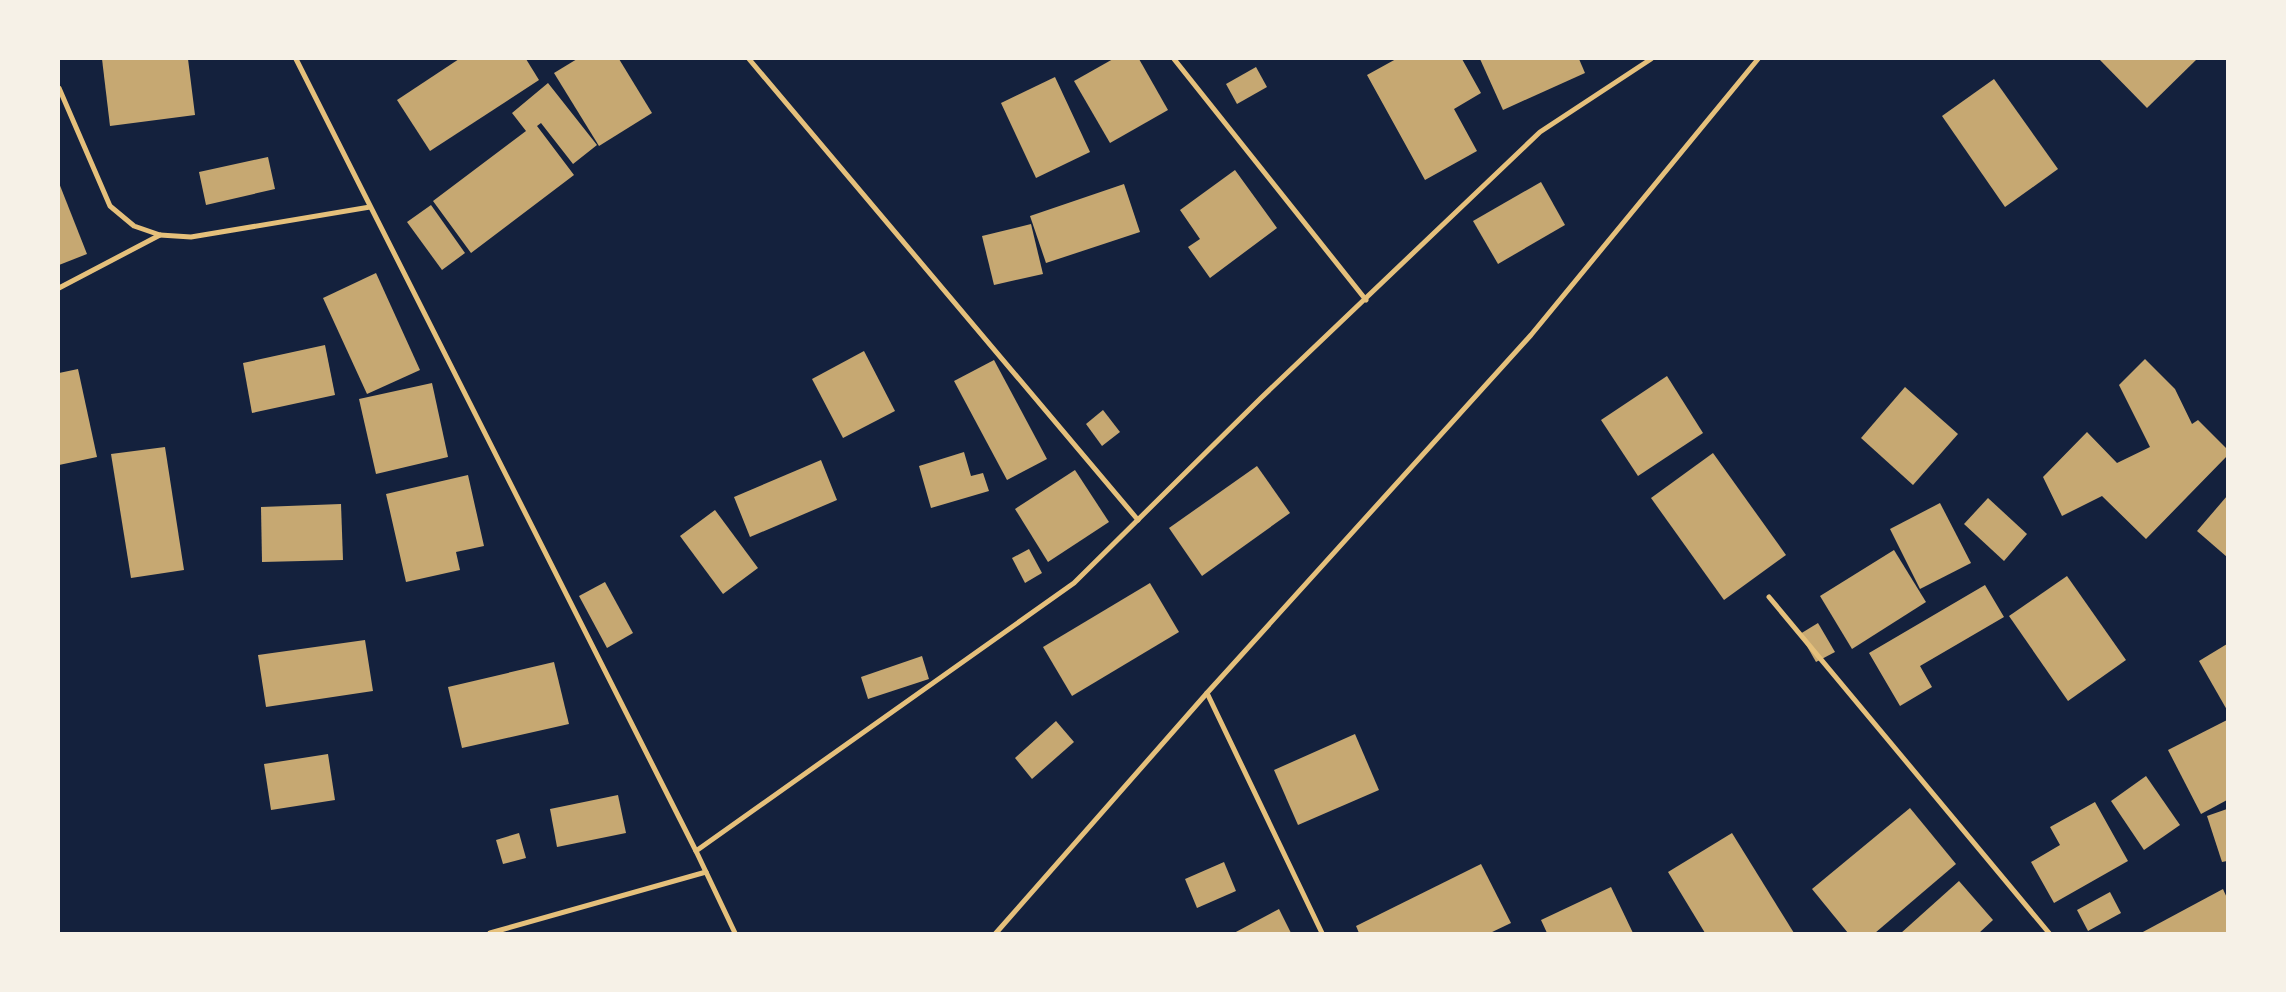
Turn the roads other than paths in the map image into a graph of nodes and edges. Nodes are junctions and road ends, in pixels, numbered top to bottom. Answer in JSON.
{"nodes":[{"id":1,"x":296,"y":59,"type":"edge"},
{"id":2,"x":749,"y":59,"type":"edge"},
{"id":3,"x":1174,"y":59,"type":"edge"},
{"id":4,"x":1651,"y":59,"type":"edge"},
{"id":5,"x":1758,"y":59,"type":"edge"},
{"id":6,"x":59,"y":88,"type":"edge"},
{"id":7,"x":370,"y":207,"type":"junction"},
{"id":8,"x":160,"y":235,"type":"junction"},
{"id":9,"x":59,"y":288,"type":"edge"},
{"id":10,"x":1366,"y":300,"type":"junction"},
{"id":11,"x":1138,"y":520,"type":"junction"},
{"id":12,"x":1769,"y":597,"type":"dead end"},
{"id":13,"x":1207,"y":693,"type":"junction"},
{"id":14,"x":696,"y":851,"type":"junction"},
{"id":15,"x":706,"y":872,"type":"junction"},
{"id":16,"x":490,"y":933,"type":"edge"},
{"id":17,"x":735,"y":933,"type":"edge"},
{"id":18,"x":996,"y":933,"type":"edge"},
{"id":19,"x":1322,"y":933,"type":"edge"},
{"id":20,"x":2049,"y":933,"type":"edge"}],
"edges":[{"from":1,"to":7,"type":"street"},
{"from":2,"to":11,"type":"street"},
{"from":3,"to":10,"type":"street"},
{"from":4,"to":10,"type":"street"},
{"from":5,"to":13,"type":"street"},
{"from":6,"to":8,"type":"street"},
{"from":7,"to":8,"type":"street"},
{"from":7,"to":14,"type":"street"},
{"from":8,"to":9,"type":"street"},
{"from":10,"to":11,"type":"street"},
{"from":11,"to":14,"type":"street"},
{"from":12,"to":20,"type":"street"},
{"from":13,"to":18,"type":"street"},
{"from":13,"to":19,"type":"street"},
{"from":14,"to":15,"type":"street"},
{"from":15,"to":16,"type":"street"},
{"from":15,"to":17,"type":"street"}]}
